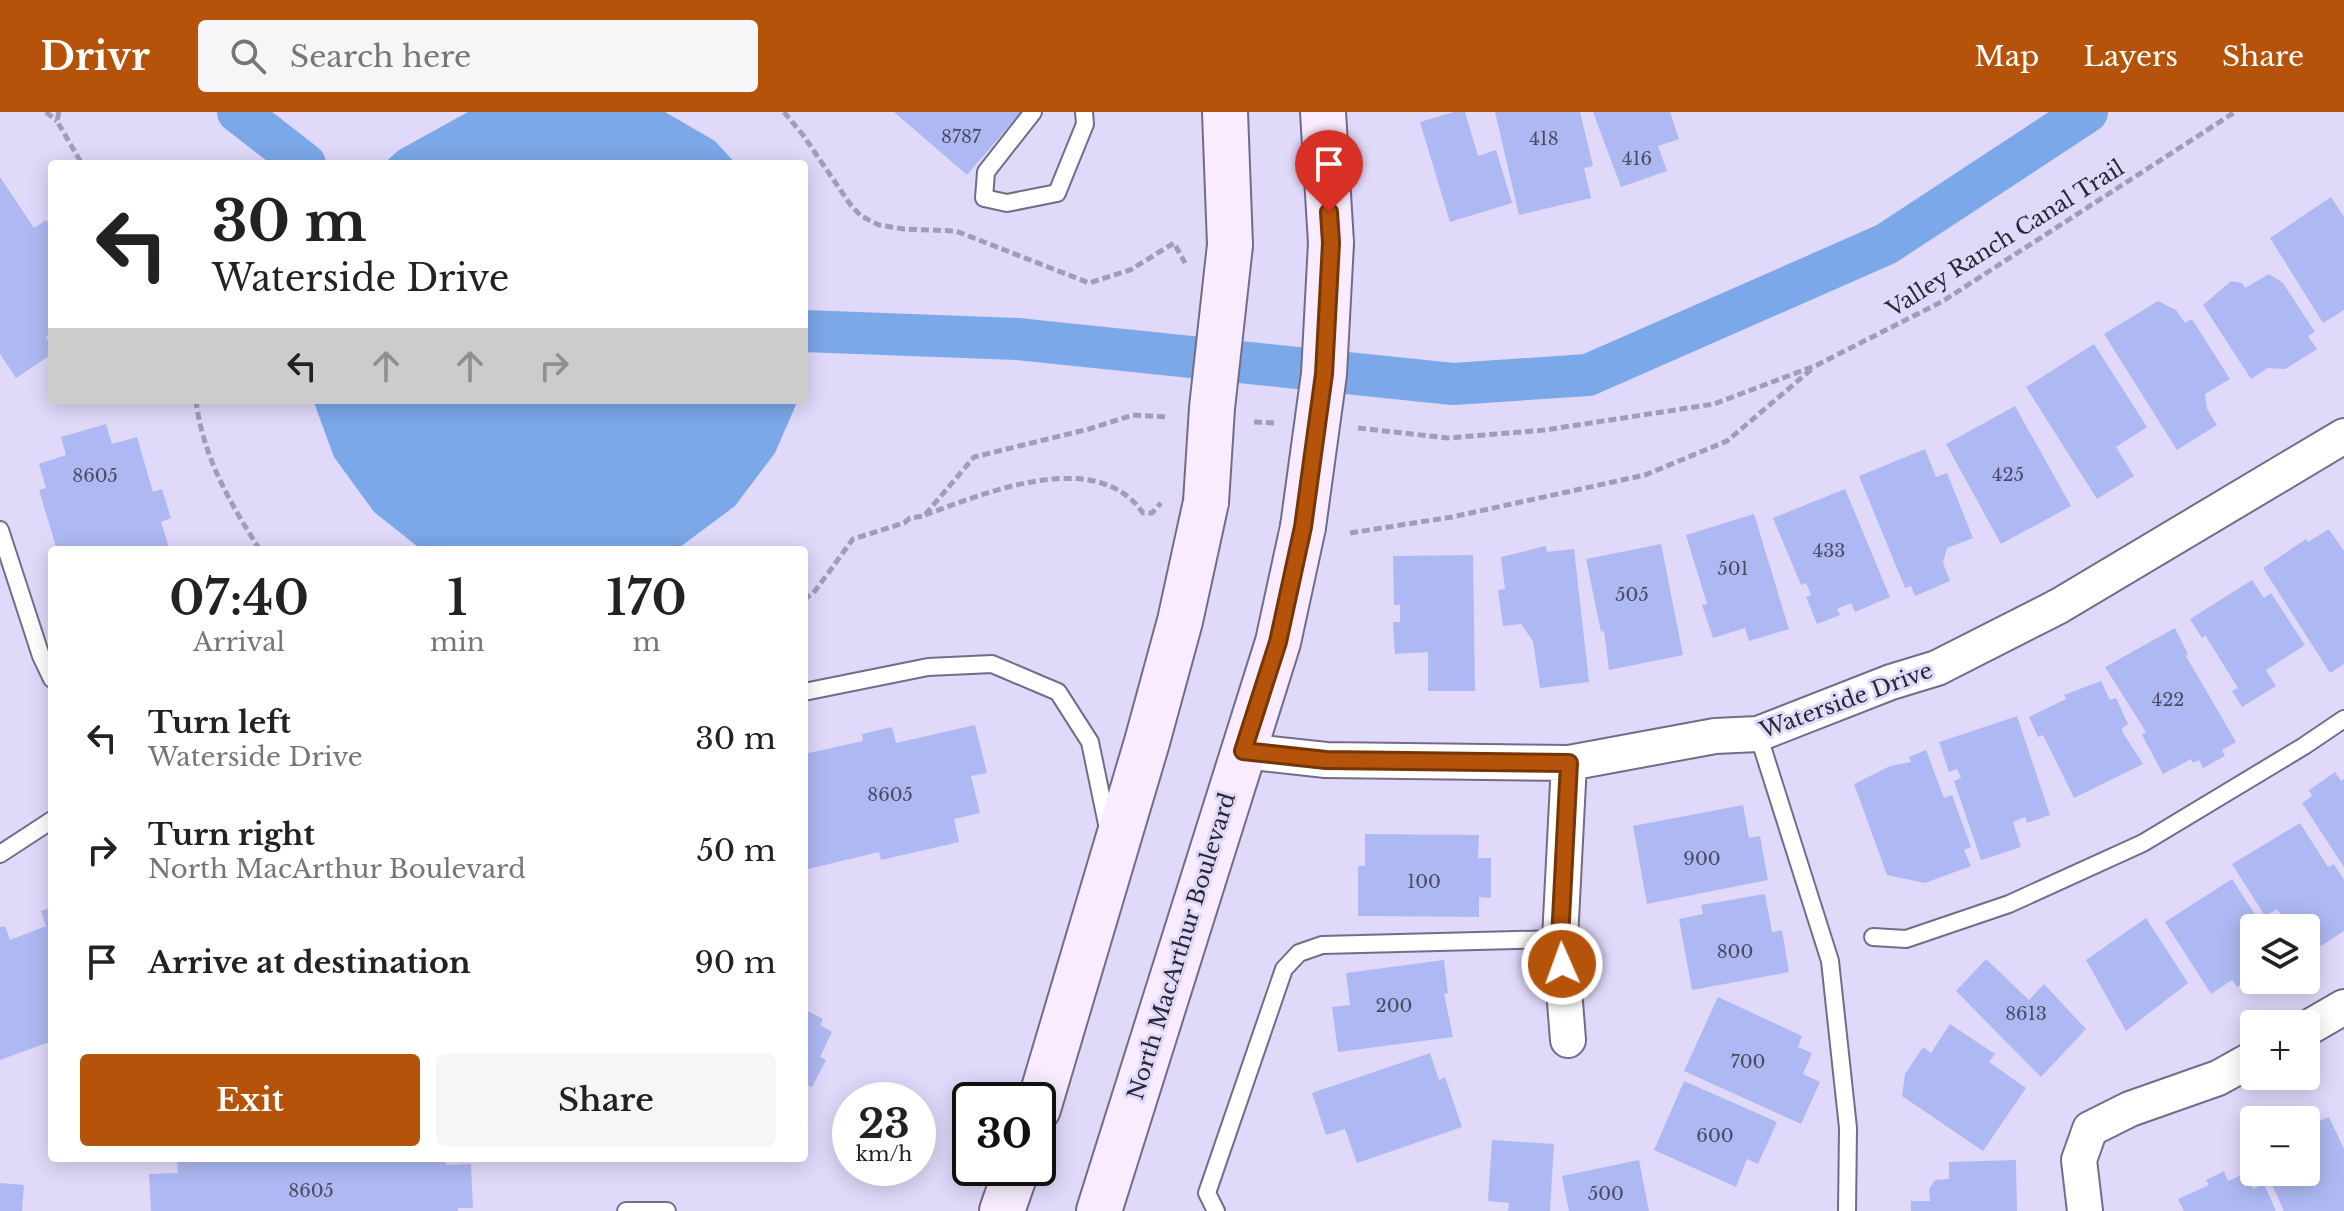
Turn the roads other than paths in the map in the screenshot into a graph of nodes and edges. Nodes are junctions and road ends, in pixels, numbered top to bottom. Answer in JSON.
{"nodes":[{"id":1,"x":1033,"y":112,"type":"edge"},
{"id":2,"x":1084,"y":112,"type":"edge"},
{"id":3,"x":1225,"y":112,"type":"edge"},
{"id":4,"x":1323,"y":112,"type":"edge"},
{"id":5,"x":2342,"y":441,"type":"edge"},
{"id":6,"x":0,"y":530,"type":"edge"},
{"id":7,"x":48,"y":671,"type":"edge"},
{"id":8,"x":808,"y":691,"type":"edge"},
{"id":9,"x":2344,"y":719,"type":"edge"},
{"id":10,"x":1758,"y":734,"type":"junction"},
{"id":11,"x":1243,"y":751,"type":"junction"},
{"id":12,"x":1569,"y":763,"type":"junction"},
{"id":13,"x":48,"y":823,"type":"edge"},
{"id":14,"x":0,"y":854,"type":"edge"},
{"id":15,"x":1114,"y":855,"type":"junction"},
{"id":16,"x":1873,"y":937,"type":"dead end"},
{"id":17,"x":1560,"y":939,"type":"junction"},
{"id":18,"x":2344,"y":1007,"type":"edge"},
{"id":19,"x":2320,"y":1021,"type":"edge"},
{"id":20,"x":1568,"y":1040,"type":"dead end"},
{"id":21,"x":2240,"y":1066,"type":"edge"},
{"id":22,"x":1046,"y":1082,"type":"edge"},
{"id":23,"x":1011,"y":1186,"type":"edge"},
{"id":24,"x":626,"y":1211,"type":"edge"},
{"id":25,"x":667,"y":1211,"type":"edge"},
{"id":26,"x":1002,"y":1211,"type":"edge"},
{"id":27,"x":1099,"y":1211,"type":"edge"},
{"id":28,"x":1216,"y":1211,"type":"edge"},
{"id":29,"x":1847,"y":1211,"type":"edge"},
{"id":30,"x":2085,"y":1211,"type":"edge"}],
"edges":[{"from":1,"to":2,"type":"lane"},
{"from":3,"to":15,"type":"main road","bridge":true},
{"from":4,"to":11,"type":"main road","name":"North MacArthur Boulevard","bridge":true},
{"from":5,"to":10,"type":"street","name":"Waterside Drive"},
{"from":6,"to":7,"type":"lane"},
{"from":8,"to":15,"type":"lane"},
{"from":9,"to":16,"type":"lane"},
{"from":10,"to":12,"type":"street","name":"Waterside Drive"},
{"from":10,"to":29,"type":"lane"},
{"from":11,"to":12,"type":"street","name":"Waterside Drive"},
{"from":11,"to":27,"type":"main road","name":"North MacArthur Boulevard"},
{"from":12,"to":17,"type":"street"},
{"from":13,"to":14,"type":"lane"},
{"from":15,"to":22,"type":"main road"},
{"from":17,"to":20,"type":"street"},
{"from":17,"to":28,"type":"lane"},
{"from":18,"to":19,"type":"street"},
{"from":21,"to":30,"type":"street"},
{"from":23,"to":26,"type":"main road"},
{"from":24,"to":25,"type":"lane"}]}
